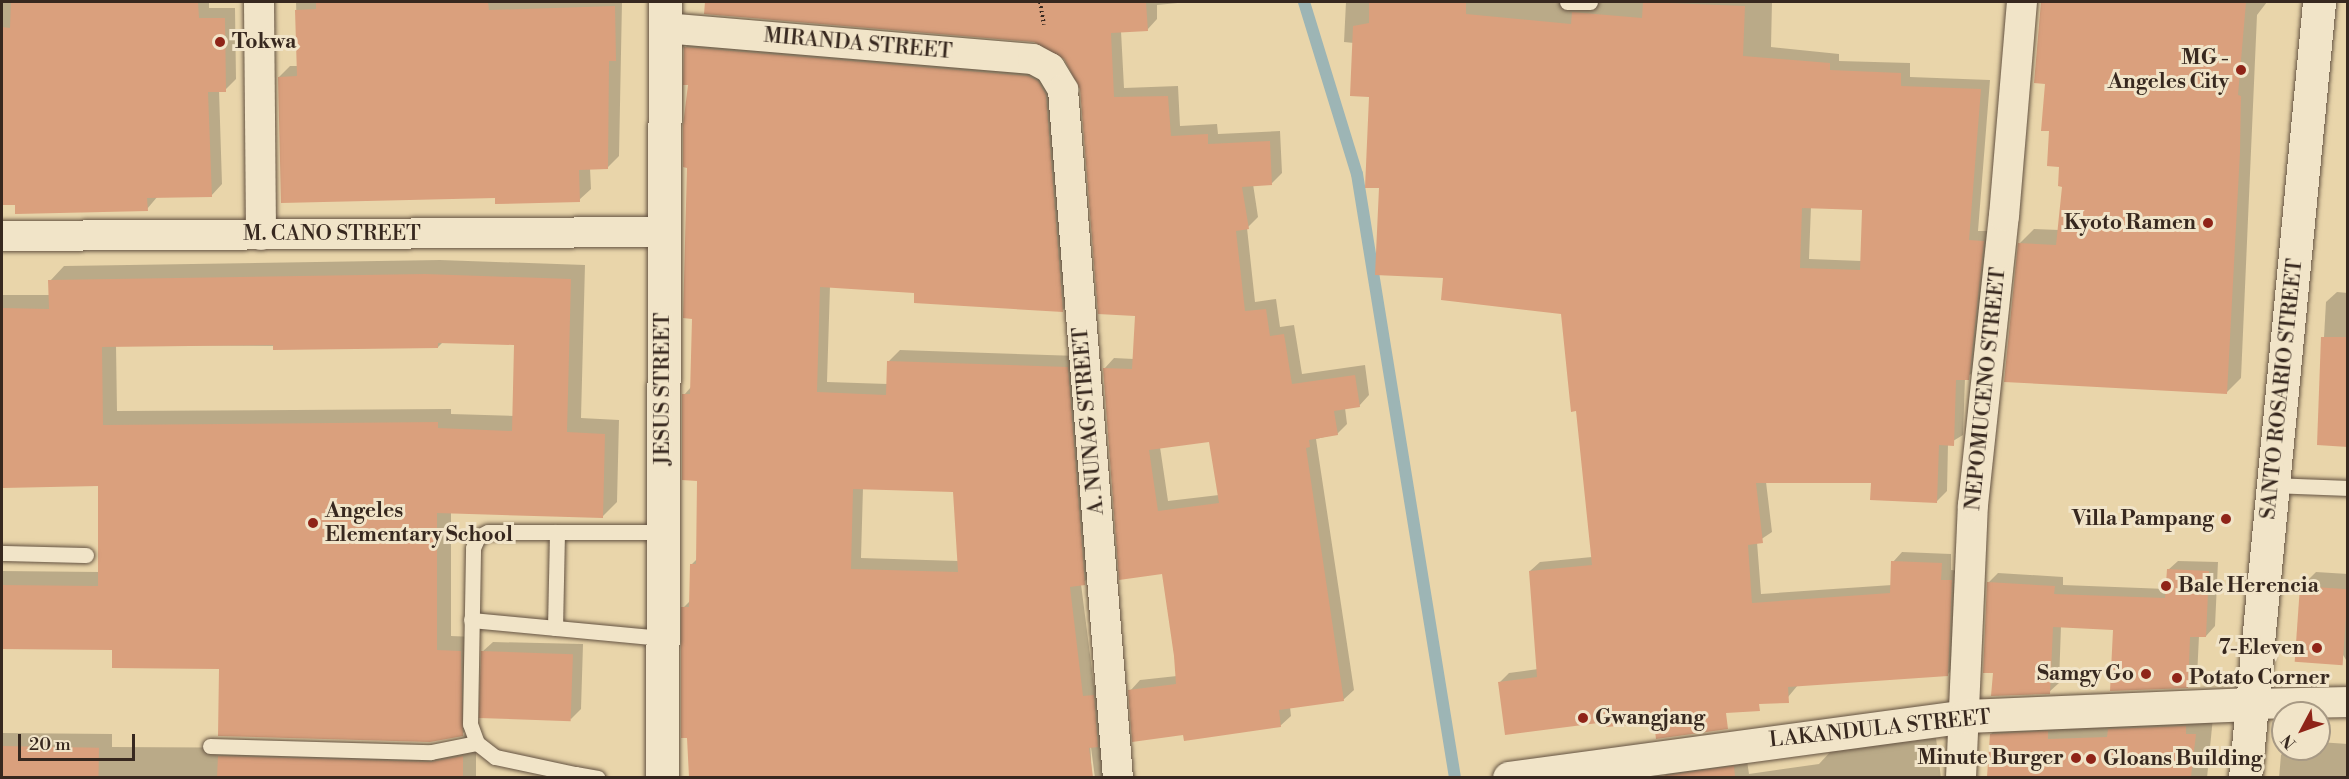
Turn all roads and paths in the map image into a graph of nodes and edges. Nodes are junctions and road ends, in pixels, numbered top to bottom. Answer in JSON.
{"nodes":[{"id":1,"x":260,"y":2,"type":"edge"},
{"id":2,"x":1567,"y":2,"type":"edge"},
{"id":3,"x":1590,"y":2,"type":"edge"},
{"id":4,"x":2022,"y":2,"type":"edge"},
{"id":5,"x":2319,"y":2,"type":"edge"},
{"id":6,"x":664,"y":15,"type":"edge"},
{"id":7,"x":1050,"y":68,"type":"joint"},
{"id":8,"x":663,"y":232,"type":"junction"},
{"id":9,"x":261,"y":235,"type":"junction"},
{"id":10,"x":2,"y":236,"type":"edge"},
{"id":11,"x":2272,"y":485,"type":"junction"},
{"id":12,"x":2348,"y":488,"type":"edge"},
{"id":13,"x":557,"y":532,"type":"junction"},
{"id":14,"x":663,"y":532,"type":"junction"},
{"id":15,"x":2,"y":553,"type":"edge"},
{"id":16,"x":86,"y":555,"type":"dead end"},
{"id":17,"x":471,"y":620,"type":"junction"},
{"id":18,"x":555,"y":628,"type":"junction"},
{"id":19,"x":662,"y":638,"type":"junction"},
{"id":20,"x":2348,"y":702,"type":"edge"},
{"id":21,"x":2253,"y":704,"type":"junction"},
{"id":22,"x":1965,"y":716,"type":"junction"},
{"id":23,"x":477,"y":743,"type":"junction"},
{"id":24,"x":210,"y":746,"type":"dead end"},
{"id":25,"x":575,"y":776,"type":"edge"},
{"id":26,"x":598,"y":777,"type":"edge"},
{"id":27,"x":662,"y":777,"type":"edge"},
{"id":28,"x":1118,"y":777,"type":"edge"},
{"id":29,"x":1509,"y":777,"type":"edge"},
{"id":30,"x":1961,"y":777,"type":"edge"},
{"id":31,"x":2245,"y":777,"type":"edge"}],
"edges":[{"from":1,"to":9,"type":"street"},
{"from":2,"to":3,"type":"lane"},
{"from":4,"to":22,"type":"street","name":"NEPOMUCENO STREET"},
{"from":5,"to":11,"type":"main road","name":"SANTO ROSARIO STREET"},
{"from":6,"to":7,"type":"street","name":"MIRANDA STREET"},
{"from":6,"to":8,"type":"main road","name":"JESUS STREET"},
{"from":7,"to":28,"type":"street","name":"A. NUNAG STREET"},
{"from":8,"to":9,"type":"street","name":"M. CANO STREET"},
{"from":8,"to":14,"type":"main road","name":"JESUS STREET"},
{"from":9,"to":10,"type":"street","name":"M. CANO STREET"},
{"from":11,"to":12,"type":"lane"},
{"from":11,"to":21,"type":"main road","name":"SANTO ROSARIO STREET"},
{"from":13,"to":14,"type":"lane"},
{"from":13,"to":17,"type":"lane"},
{"from":13,"to":18,"type":"lane"},
{"from":14,"to":19,"type":"main road","name":"JESUS STREET"},
{"from":15,"to":16,"type":"lane"},
{"from":17,"to":18,"type":"lane"},
{"from":17,"to":23,"type":"lane"},
{"from":18,"to":19,"type":"lane"},
{"from":19,"to":27,"type":"main road","name":"JESUS STREET"},
{"from":20,"to":21,"type":"street"},
{"from":21,"to":22,"type":"main road","name":"LAKANDULA STREET"},
{"from":21,"to":31,"type":"main road","name":"SANTO ROSARIO STREET"},
{"from":22,"to":29,"type":"main road","name":"LAKANDULA STREET"},
{"from":22,"to":30,"type":"street","name":"NEPOMUCENO STREET"},
{"from":23,"to":24,"type":"lane"},
{"from":23,"to":25,"type":"lane"},
{"from":25,"to":26,"type":"lane"}]}
